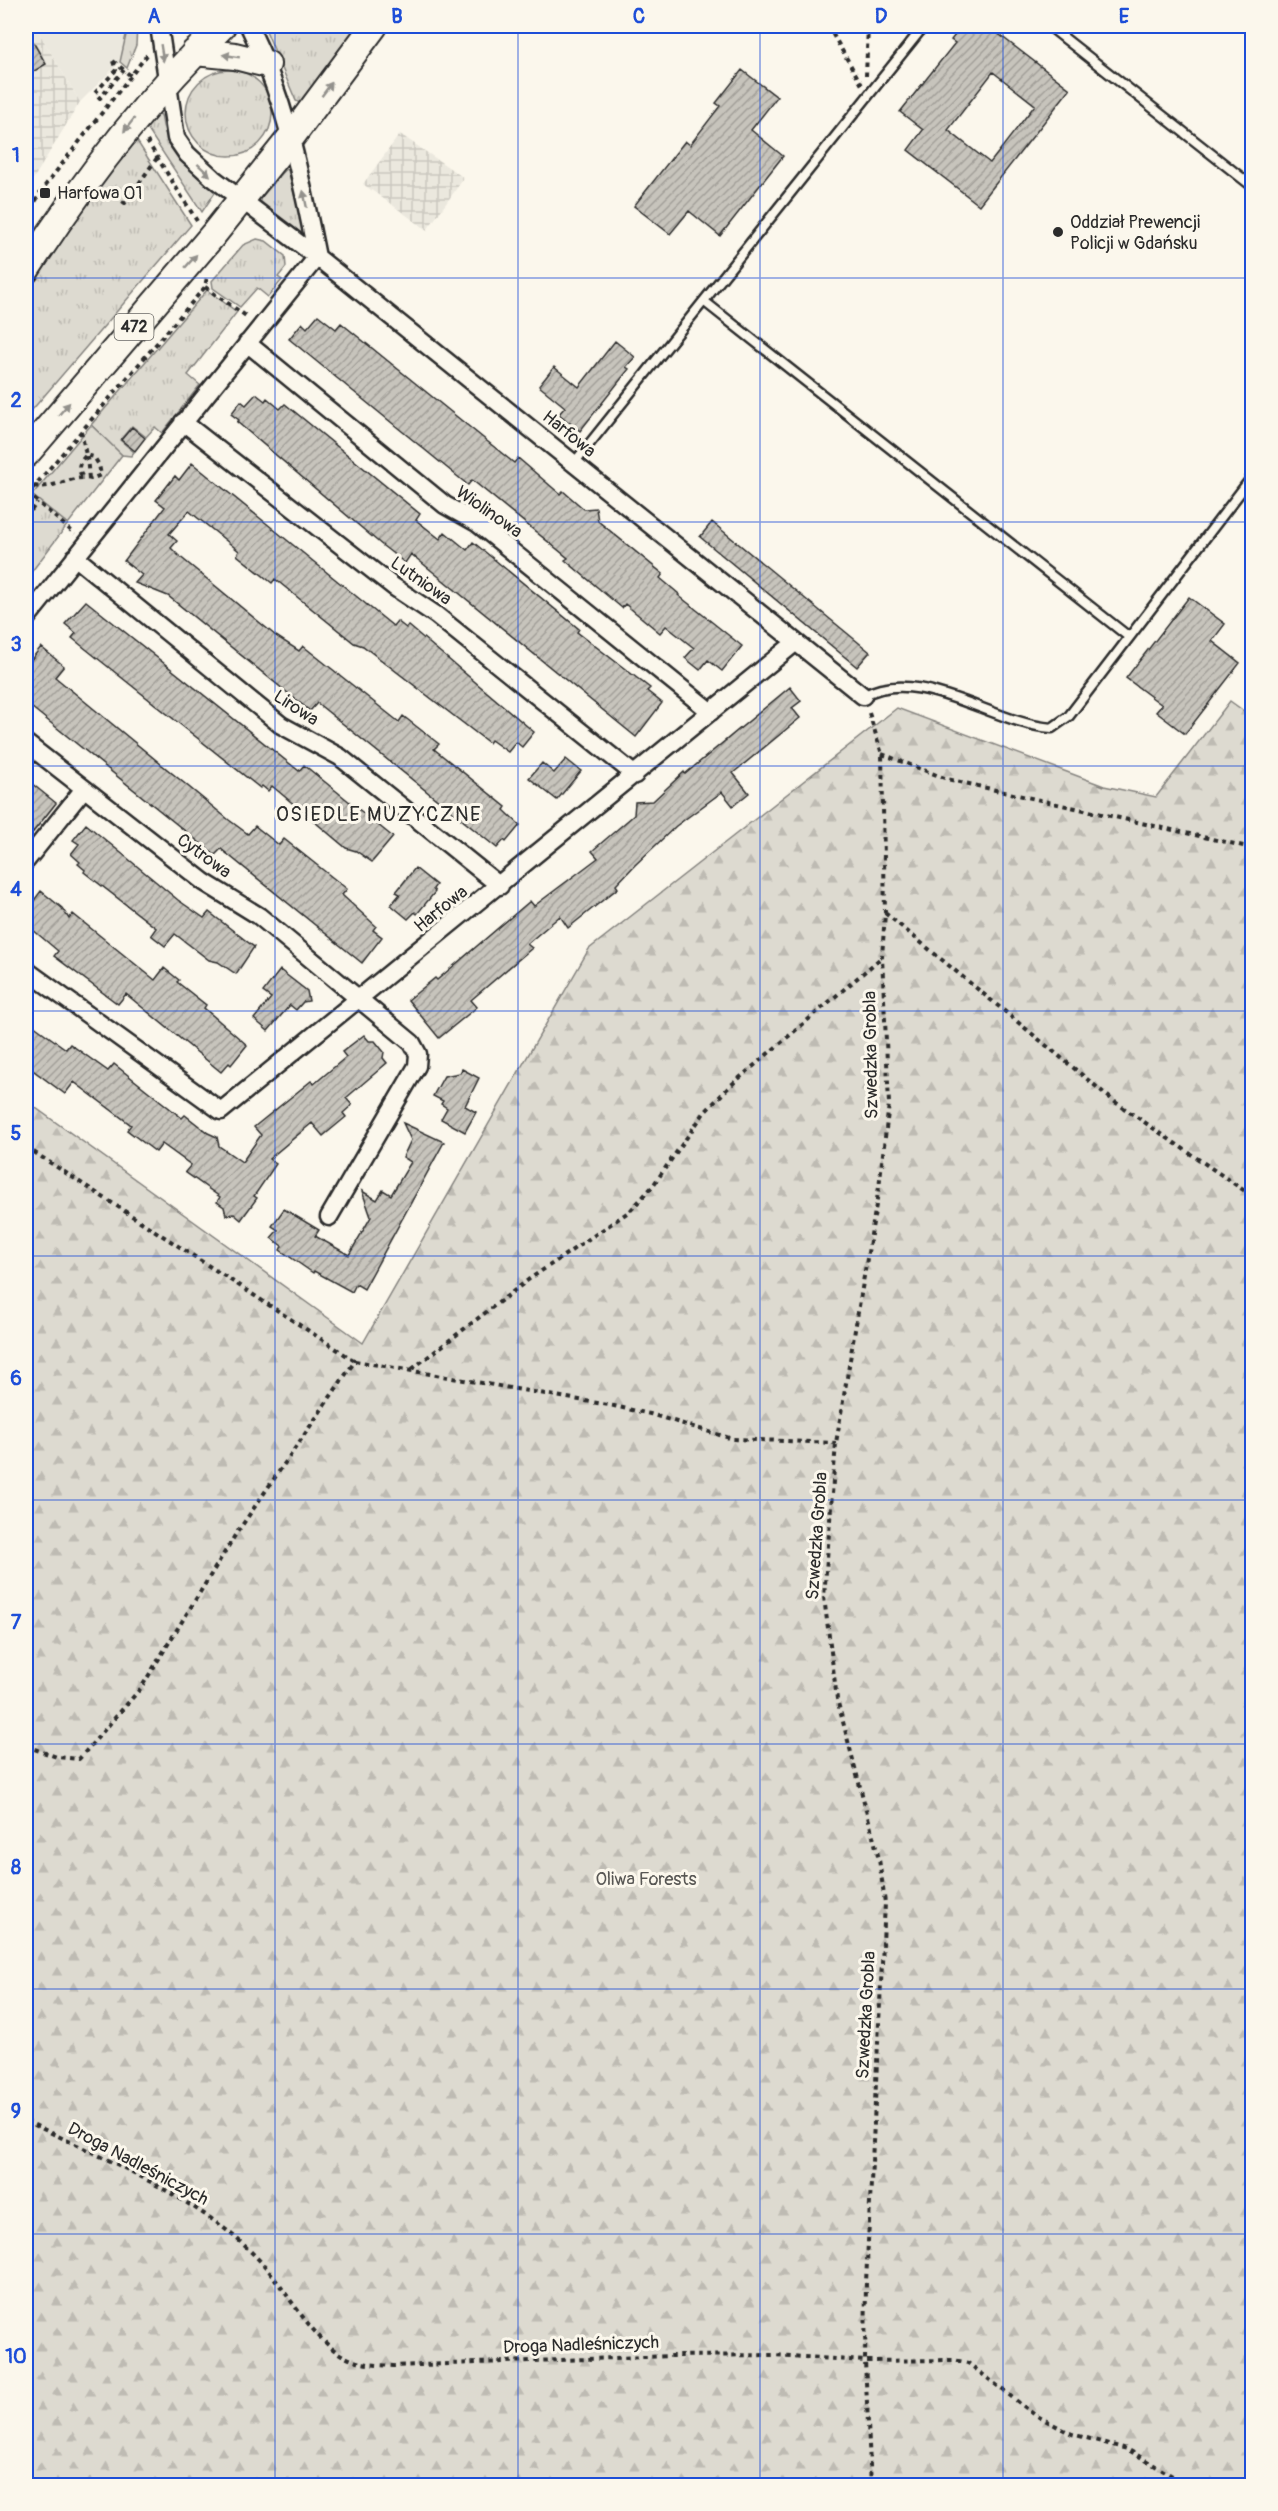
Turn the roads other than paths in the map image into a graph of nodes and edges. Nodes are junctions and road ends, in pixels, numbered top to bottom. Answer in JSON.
{"nodes":[{"id":1,"x":222,"y":26,"type":"edge"},
{"id":2,"x":249,"y":26,"type":"edge"},
{"id":3,"x":374,"y":26,"type":"edge"},
{"id":4,"x":924,"y":26,"type":"edge"},
{"id":5,"x":1048,"y":26,"type":"edge"},
{"id":6,"x":160,"y":34,"type":"edge"},
{"id":7,"x":195,"y":52,"type":"junction"},
{"id":8,"x":267,"y":64,"type":"junction"},
{"id":9,"x":167,"y":81,"type":"junction"},
{"id":10,"x":292,"y":136,"type":"junction"},
{"id":11,"x":1252,"y":186,"type":"edge"},
{"id":12,"x":241,"y":200,"type":"junction"},
{"id":13,"x":317,"y":257,"type":"junction"},
{"id":14,"x":26,"y":270,"type":"edge"},
{"id":15,"x":705,"y":302,"type":"junction"},
{"id":16,"x":247,"y":343,"type":"junction"},
{"id":17,"x":183,"y":422,"type":"junction"},
{"id":18,"x":26,"y":454,"type":"edge"},
{"id":19,"x":574,"y":464,"type":"junction"},
{"id":20,"x":1252,"y":477,"type":"edge"},
{"id":21,"x":75,"y":557,"type":"junction"},
{"id":22,"x":26,"y":619,"type":"edge"},
{"id":23,"x":1129,"y":637,"type":"junction"},
{"id":24,"x":796,"y":642,"type":"junction"},
{"id":25,"x":863,"y":696,"type":"joint"},
{"id":26,"x":711,"y":712,"type":"junction"},
{"id":27,"x":26,"y":743,"type":"edge"},
{"id":28,"x":635,"y":775,"type":"junction"},
{"id":29,"x":83,"y":790,"type":"junction"},
{"id":30,"x":26,"y":861,"type":"edge"},
{"id":31,"x":500,"y":886,"type":"junction"},
{"id":32,"x":26,"y":970,"type":"edge"},
{"id":33,"x":361,"y":999,"type":"junction"},
{"id":34,"x":328,"y":1217,"type":"dead end"}],
"edges":[{"from":1,"to":7,"type":"main road"},
{"from":2,"to":8,"type":"street"},
{"from":10,"to":3,"type":"main road","number":"472","one_way":true},
{"from":4,"to":15,"type":"lane"},
{"from":5,"to":11,"type":"lane"},
{"from":6,"to":9,"type":"street","one_way":true},
{"from":8,"to":7,"type":"main road","one_way":true},
{"from":7,"to":9,"type":"main road"},
{"from":8,"to":10,"type":"street"},
{"from":9,"to":12,"type":"street","one_way":true},
{"from":9,"to":14,"type":"main road","one_way":true},
{"from":10,"to":12,"type":"main road","number":"472"},
{"from":13,"to":10,"type":"street","one_way":true},
{"from":12,"to":13,"type":"street","name":"Harfowa"},
{"from":18,"to":12,"type":"main road","number":"472","one_way":true},
{"from":13,"to":16,"type":"street"},
{"from":13,"to":19,"type":"street","name":"Harfowa"},
{"from":15,"to":19,"type":"lane"},
{"from":15,"to":23,"type":"lane"},
{"from":16,"to":17,"type":"street"},
{"from":16,"to":26,"type":"street","name":"Wiolinowa"},
{"from":17,"to":21,"type":"street"},
{"from":17,"to":28,"type":"street","name":"Lutniowa"},
{"from":19,"to":24,"type":"street","name":"Harfowa"},
{"from":20,"to":23,"type":"lane"},
{"from":21,"to":22,"type":"street"},
{"from":21,"to":31,"type":"street","name":"Lirowa"},
{"from":23,"to":25,"type":"lane"},
{"from":24,"to":25,"type":"street","name":"Harfowa"},
{"from":24,"to":26,"type":"street","name":"Harfowa"},
{"from":26,"to":28,"type":"street","name":"Harfowa"},
{"from":27,"to":29,"type":"street","name":"Cytrowa"},
{"from":28,"to":31,"type":"street","name":"Harfowa"},
{"from":29,"to":30,"type":"street"},
{"from":29,"to":33,"type":"street","name":"Cytrowa"},
{"from":31,"to":33,"type":"street","name":"Harfowa"},
{"from":32,"to":33,"type":"street","name":"Harfowa"},
{"from":33,"to":34,"type":"street"}]}
